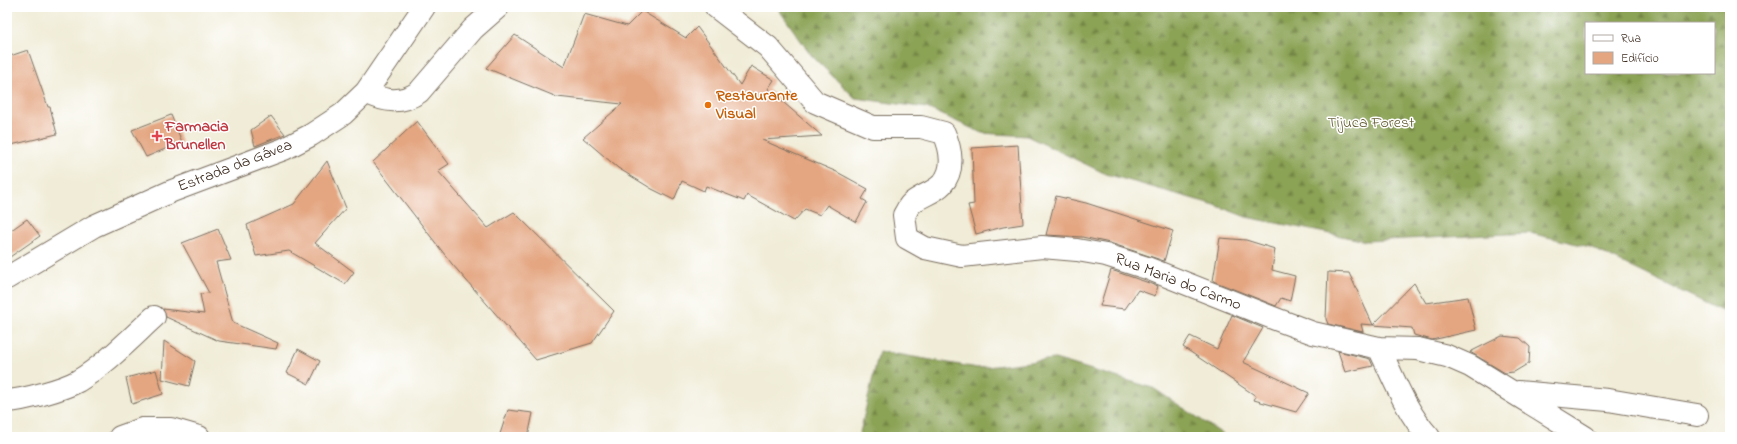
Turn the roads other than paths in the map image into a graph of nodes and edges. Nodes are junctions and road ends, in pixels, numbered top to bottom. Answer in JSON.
{"nodes":[{"id":1,"x":424,"y":7,"type":"edge"},
{"id":2,"x":498,"y":7,"type":"edge"},
{"id":3,"x":716,"y":7,"type":"edge"},
{"id":4,"x":366,"y":92,"type":"junction"},
{"id":5,"x":7,"y":278,"type":"edge"},
{"id":6,"x":154,"y":317,"type":"dead end"},
{"id":7,"x":1379,"y":348,"type":"junction"},
{"id":8,"x":1512,"y":391,"type":"junction"},
{"id":9,"x":7,"y":401,"type":"edge"},
{"id":10,"x":1697,"y":415,"type":"dead end"},
{"id":11,"x":120,"y":437,"type":"edge"},
{"id":12,"x":199,"y":437,"type":"edge"},
{"id":13,"x":1429,"y":437,"type":"edge"},
{"id":14,"x":1585,"y":437,"type":"edge"}],
"edges":[{"from":1,"to":4,"type":"street","name":"Estrada da Gávea"},
{"from":2,"to":4,"type":"street"},
{"from":3,"to":7,"type":"street","name":"Rua Maria do Carmo"},
{"from":4,"to":5,"type":"street","name":"Estrada da Gávea"},
{"from":6,"to":9,"type":"street"},
{"from":7,"to":8,"type":"street","name":"Rua Maria do Carmo"},
{"from":7,"to":13,"type":"street"},
{"from":8,"to":10,"type":"street"},
{"from":8,"to":14,"type":"street","name":"Rua Maria do Carmo"},
{"from":11,"to":12,"type":"street"}]}
